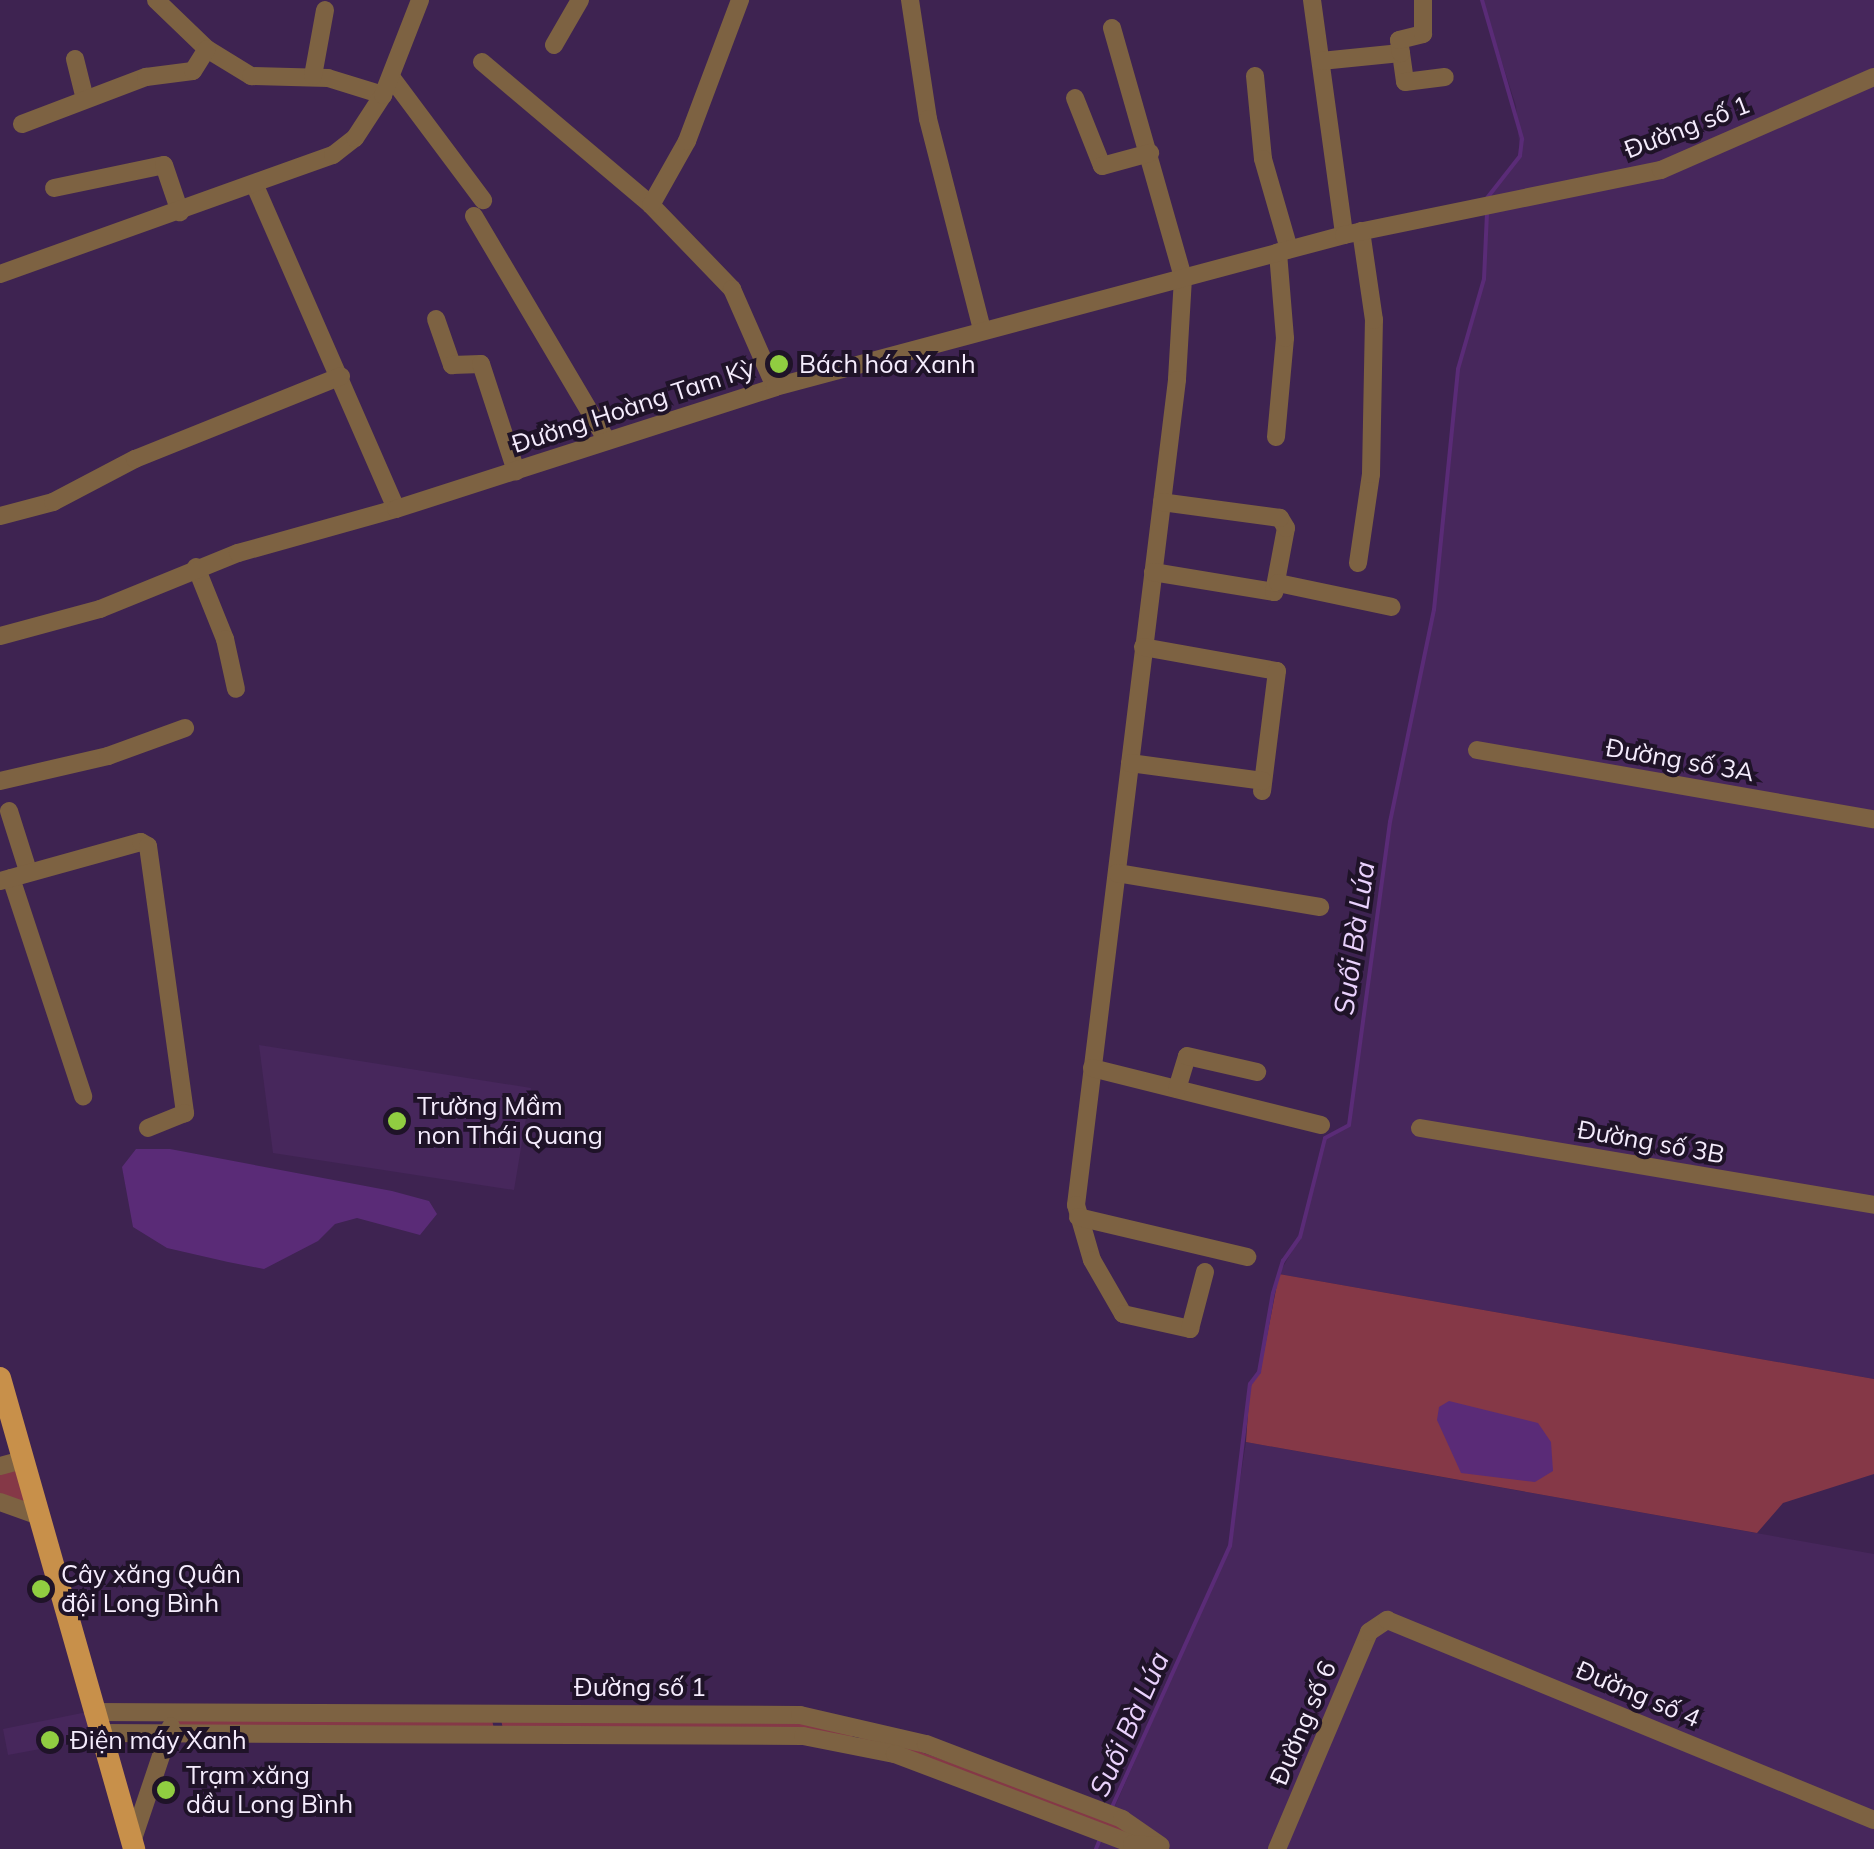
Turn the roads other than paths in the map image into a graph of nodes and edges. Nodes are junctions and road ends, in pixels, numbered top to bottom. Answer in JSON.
{"nodes":[{"id":1,"x":156,"y":0,"type":"edge"},
{"id":2,"x":420,"y":0,"type":"edge"},
{"id":3,"x":580,"y":0,"type":"edge"},
{"id":4,"x":740,"y":0,"type":"edge"},
{"id":5,"x":910,"y":0,"type":"edge"},
{"id":6,"x":1312,"y":0,"type":"edge"},
{"id":7,"x":1423,"y":0,"type":"edge"},
{"id":8,"x":325,"y":10,"type":"dead end"},
{"id":9,"x":1112,"y":28,"type":"dead end"},
{"id":10,"x":554,"y":45,"type":"dead end"},
{"id":11,"x":207,"y":48,"type":"junction"},
{"id":12,"x":1401,"y":53,"type":"junction"},
{"id":13,"x":75,"y":59,"type":"dead end"},
{"id":14,"x":482,"y":62,"type":"dead end"},
{"id":15,"x":1321,"y":62,"type":"junction"},
{"id":16,"x":313,"y":76,"type":"junction"},
{"id":17,"x":1255,"y":76,"type":"dead end"},
{"id":18,"x":391,"y":77,"type":"junction"},
{"id":19,"x":1445,"y":77,"type":"dead end"},
{"id":20,"x":1874,"y":77,"type":"edge"},
{"id":21,"x":382,"y":95,"type":"junction"},
{"id":22,"x":1075,"y":98,"type":"dead end"},
{"id":23,"x":85,"y":99,"type":"junction"},
{"id":24,"x":22,"y":124,"type":"dead end"},
{"id":25,"x":1150,"y":152,"type":"junction"},
{"id":26,"x":54,"y":188,"type":"dead end"},
{"id":27,"x":256,"y":188,"type":"junction"},
{"id":28,"x":651,"y":205,"type":"junction"},
{"id":29,"x":180,"y":212,"type":"junction"},
{"id":30,"x":1465,"y":212,"type":"joint"},
{"id":31,"x":1353,"y":233,"type":"junction"},
{"id":32,"x":1283,"y":250,"type":"junction"},
{"id":33,"x":0,"y":274,"type":"edge"},
{"id":34,"x":1183,"y":278,"type":"junction"},
{"id":35,"x":436,"y":319,"type":"dead end"},
{"id":36,"x":982,"y":329,"type":"junction"},
{"id":37,"x":341,"y":376,"type":"junction"},
{"id":38,"x":774,"y":387,"type":"junction"},
{"id":39,"x":1276,"y":437,"type":"dead end"},
{"id":40,"x":608,"y":441,"type":"junction"},
{"id":41,"x":516,"y":471,"type":"junction"},
{"id":42,"x":1162,"y":502,"type":"junction"},
{"id":43,"x":396,"y":509,"type":"junction"},
{"id":44,"x":0,"y":516,"type":"edge"},
{"id":45,"x":1358,"y":563,"type":"dead end"},
{"id":46,"x":196,"y":567,"type":"junction"},
{"id":47,"x":1153,"y":572,"type":"junction"},
{"id":48,"x":1278,"y":583,"type":"junction"},
{"id":49,"x":1392,"y":606,"type":"dead end"},
{"id":50,"x":0,"y":636,"type":"edge"},
{"id":51,"x":1142,"y":647,"type":"junction"},
{"id":52,"x":236,"y":690,"type":"dead end"},
{"id":53,"x":185,"y":728,"type":"dead end"},
{"id":54,"x":1477,"y":750,"type":"dead end"},
{"id":55,"x":1130,"y":762,"type":"junction"},
{"id":56,"x":0,"y":781,"type":"edge"},
{"id":57,"x":10,"y":811,"type":"dead end"},
{"id":58,"x":1874,"y":818,"type":"edge"},
{"id":59,"x":1117,"y":873,"type":"junction"},
{"id":60,"x":13,"y":877,"type":"edge"},
{"id":61,"x":1320,"y":908,"type":"dead end"},
{"id":62,"x":1092,"y":1068,"type":"junction"},
{"id":63,"x":1257,"y":1072,"type":"dead end"},
{"id":64,"x":1178,"y":1088,"type":"junction"},
{"id":65,"x":83,"y":1096,"type":"dead end"},
{"id":66,"x":1321,"y":1125,"type":"dead end"},
{"id":67,"x":148,"y":1128,"type":"dead end"},
{"id":68,"x":1420,"y":1128,"type":"dead end"},
{"id":69,"x":1874,"y":1206,"type":"edge"},
{"id":70,"x":1078,"y":1216,"type":"junction"},
{"id":71,"x":1247,"y":1257,"type":"dead end"},
{"id":72,"x":1205,"y":1272,"type":"dead end"},
{"id":73,"x":2,"y":1395,"type":"edge"},
{"id":74,"x":10,"y":1453,"type":"edge"},
{"id":75,"x":0,"y":1502,"type":"edge"},
{"id":76,"x":38,"y":1516,"type":"junction"},
{"id":77,"x":1381,"y":1620,"type":"joint"},
{"id":78,"x":170,"y":1710,"type":"junction"},
{"id":79,"x":494,"y":1711,"type":"junction"},
{"id":80,"x":96,"y":1723,"type":"junction"},
{"id":81,"x":172,"y":1732,"type":"junction"},
{"id":82,"x":500,"y":1733,"type":"junction"},
{"id":83,"x":857,"y":1735,"type":"junction"},
{"id":84,"x":1874,"y":1820,"type":"edge"},
{"id":85,"x":133,"y":1846,"type":"edge"},
{"id":86,"x":1165,"y":1848,"type":"edge"},
{"id":87,"x":1276,"y":1849,"type":"edge"}],
"edges":[{"from":1,"to":11,"type":"street"},
{"from":2,"to":18,"type":"street"},
{"from":3,"to":10,"type":"street"},
{"from":4,"to":28,"type":"street"},
{"from":5,"to":36,"type":"street"},
{"from":6,"to":15,"type":"street"},
{"from":7,"to":12,"type":"street"},
{"from":8,"to":16,"type":"street"},
{"from":9,"to":25,"type":"street"},
{"from":11,"to":16,"type":"street"},
{"from":11,"to":23,"type":"street"},
{"from":12,"to":15,"type":"street"},
{"from":12,"to":19,"type":"street"},
{"from":13,"to":23,"type":"street"},
{"from":14,"to":28,"type":"street"},
{"from":15,"to":31,"type":"street"},
{"from":16,"to":21,"type":"street"},
{"from":17,"to":32,"type":"street"},
{"from":18,"to":21,"type":"street"},
{"from":18,"to":40,"type":"street"},
{"from":20,"to":30,"type":"street","name":"Đường số 1"},
{"from":21,"to":27,"type":"street"},
{"from":22,"to":25,"type":"street"},
{"from":23,"to":24,"type":"street"},
{"from":25,"to":34,"type":"street"},
{"from":26,"to":29,"type":"street"},
{"from":27,"to":29,"type":"street"},
{"from":27,"to":37,"type":"street"},
{"from":28,"to":38,"type":"street"},
{"from":29,"to":33,"type":"street"},
{"from":30,"to":31,"type":"street","name":"Đường Hoàng Tam Kỳ"},
{"from":31,"to":32,"type":"street","name":"Đường Hoàng Tam Kỳ"},
{"from":31,"to":45,"type":"street"},
{"from":32,"to":34,"type":"street","name":"Đường Hoàng Tam Kỳ"},
{"from":32,"to":39,"type":"street"},
{"from":34,"to":36,"type":"street","name":"Đường Hoàng Tam Kỳ"},
{"from":34,"to":42,"type":"street"},
{"from":35,"to":41,"type":"street"},
{"from":36,"to":38,"type":"street","name":"Đường Hoàng Tam Kỳ"},
{"from":37,"to":43,"type":"street"},
{"from":37,"to":44,"type":"street"},
{"from":38,"to":40,"type":"street","name":"Đường Hoàng Tam Kỳ"},
{"from":40,"to":41,"type":"street","name":"Đường Hoàng Tam Kỳ"},
{"from":41,"to":43,"type":"street","name":"Đường Hoàng Tam Kỳ"},
{"from":42,"to":47,"type":"street"},
{"from":42,"to":48,"type":"street"},
{"from":43,"to":46,"type":"street","name":"Đường Hoàng Tam Kỳ"},
{"from":46,"to":50,"type":"street","name":"Đường Hoàng Tam Kỳ"},
{"from":46,"to":52,"type":"street"},
{"from":47,"to":48,"type":"street"},
{"from":47,"to":51,"type":"street"},
{"from":48,"to":49,"type":"street"},
{"from":51,"to":55,"type":"street"},
{"from":51,"to":55,"type":"street"},
{"from":53,"to":56,"type":"street"},
{"from":54,"to":58,"type":"street","name":"Đường số 3A"},
{"from":55,"to":59,"type":"street"},
{"from":57,"to":60,"type":"street"},
{"from":59,"to":61,"type":"street"},
{"from":59,"to":62,"type":"street"},
{"from":60,"to":65,"type":"street"},
{"from":60,"to":67,"type":"street"},
{"from":62,"to":64,"type":"street"},
{"from":62,"to":70,"type":"street"},
{"from":63,"to":64,"type":"street"},
{"from":64,"to":66,"type":"street"},
{"from":68,"to":69,"type":"street","name":"Đường số 3B"},
{"from":70,"to":71,"type":"street"},
{"from":70,"to":72,"type":"street"},
{"from":73,"to":74,"type":"main road"},
{"from":74,"to":76,"type":"main road"},
{"from":75,"to":76,"type":"street"},
{"from":76,"to":80,"type":"main road"},
{"from":77,"to":84,"type":"street","name":"Đường số 4"},
{"from":77,"to":87,"type":"street","name":"Đường số 6"},
{"from":78,"to":79,"type":"street","name":"Đường số 1"},
{"from":78,"to":80,"type":"street","name":"Đường số 1"},
{"from":78,"to":81,"type":"street"},
{"from":79,"to":82,"type":"street"},
{"from":79,"to":83,"type":"street","name":"Đường số 1"},
{"from":80,"to":81,"type":"street","name":"Đường số 1"},
{"from":80,"to":85,"type":"main road"},
{"from":81,"to":82,"type":"street","name":"Đường số 1"},
{"from":81,"to":85,"type":"street"},
{"from":82,"to":83,"type":"street","name":"Đường số 1"},
{"from":83,"to":86,"type":"street","name":"Đường số 1"},
{"from":83,"to":86,"type":"street","name":"Đường số 1"}]}
